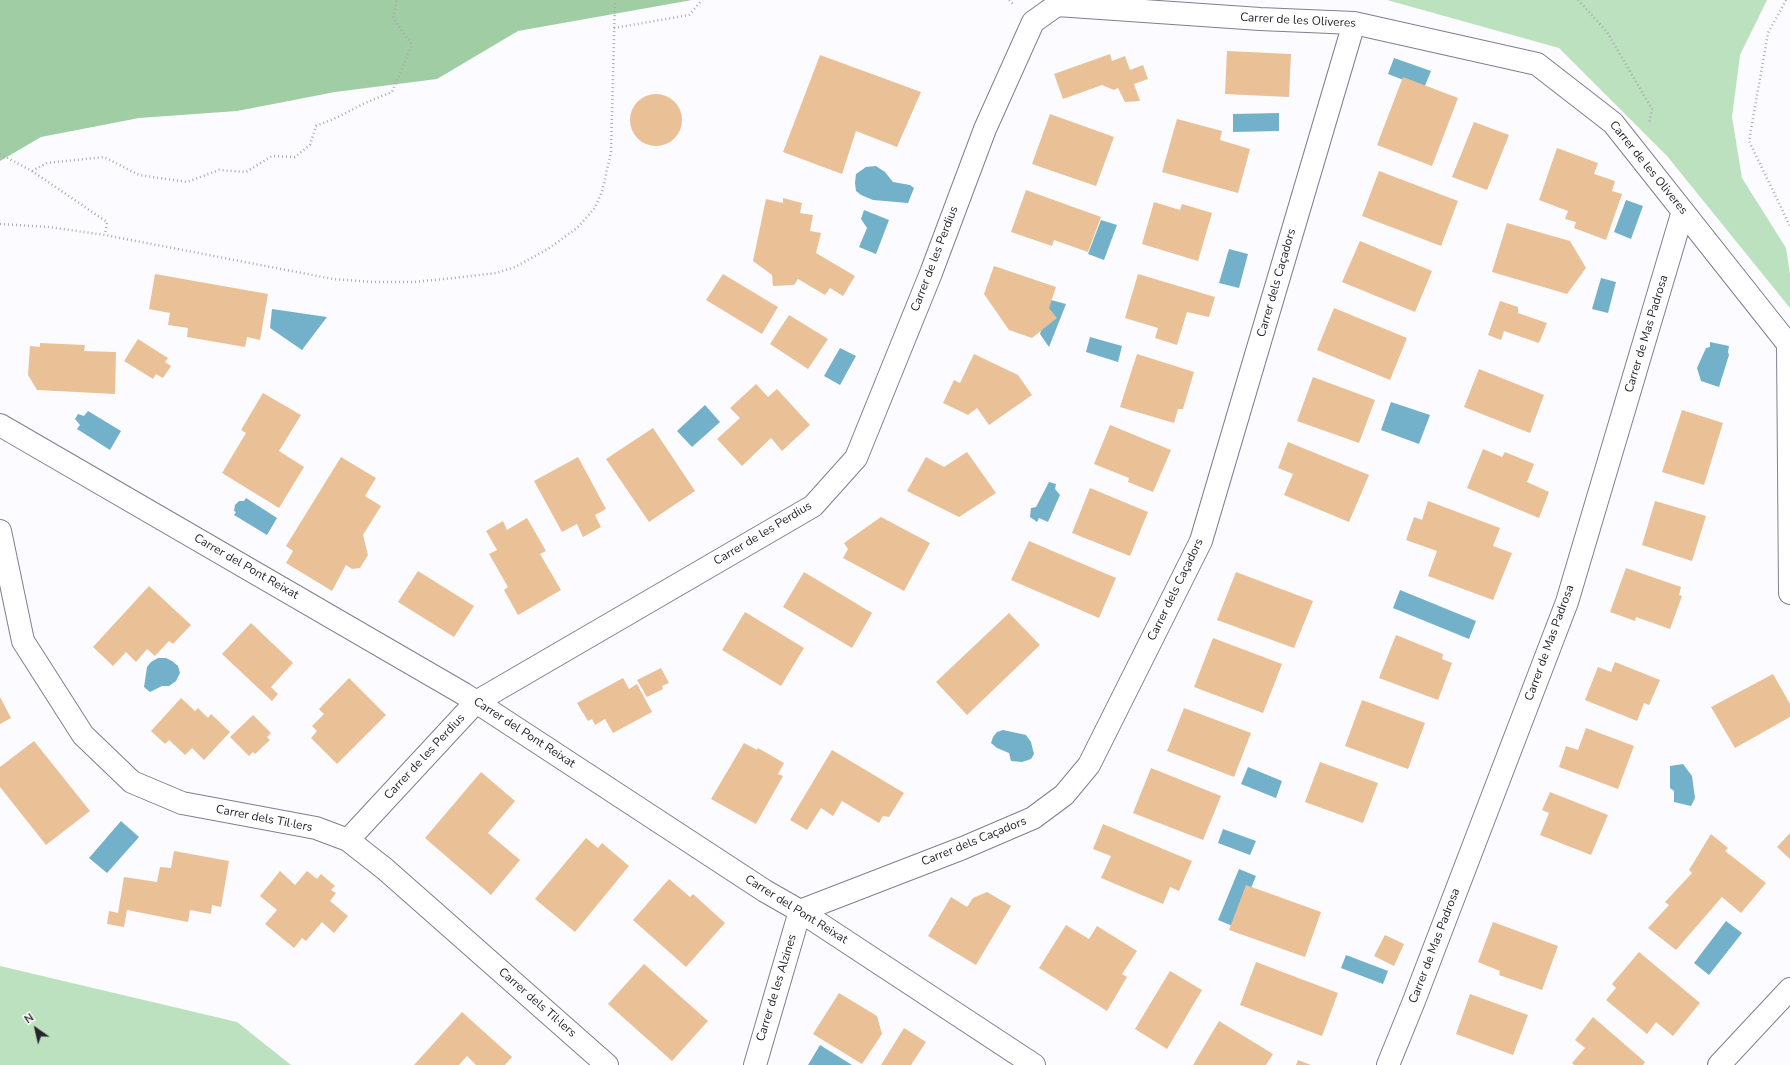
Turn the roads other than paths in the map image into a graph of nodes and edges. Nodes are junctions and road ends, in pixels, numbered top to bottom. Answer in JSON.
{"nodes":[{"id":1,"x":1033,"y":22,"type":"joint"},
{"id":2,"x":1354,"y":23,"type":"junction"},
{"id":3,"x":1683,"y":211,"type":"junction"},
{"id":4,"x":0,"y":425,"type":"edge"},
{"id":5,"x":0,"y":531,"type":"edge"},
{"id":6,"x":1790,"y":593,"type":"edge"},
{"id":7,"x":476,"y":702,"type":"junction"},
{"id":8,"x":348,"y":840,"type":"junction"},
{"id":9,"x":800,"y":911,"type":"junction"},
{"id":10,"x":1790,"y":988,"type":"edge"},
{"id":11,"x":607,"y":1065,"type":"edge"},
{"id":12,"x":754,"y":1065,"type":"edge"},
{"id":13,"x":1034,"y":1065,"type":"edge"},
{"id":14,"x":1388,"y":1065,"type":"edge"},
{"id":15,"x":1719,"y":1065,"type":"edge"}],
"edges":[{"from":1,"to":2,"type":"street","name":"Carrer de les Oliveres"},
{"from":1,"to":7,"type":"street","name":"Carrer de les Perdius"},
{"from":2,"to":3,"type":"street","name":"Carrer de les Oliveres"},
{"from":2,"to":9,"type":"street","name":"Carrer dels Caçadors"},
{"from":3,"to":6,"type":"street","name":"Carrer de les Oliveres"},
{"from":3,"to":14,"type":"street","name":"Carrer de Mas Padrosa"},
{"from":4,"to":7,"type":"street","name":"Carrer del Pont Reixat"},
{"from":5,"to":8,"type":"street","name":"Carrer dels Til·lers"},
{"from":7,"to":8,"type":"street","name":"Carrer de les Perdius"},
{"from":7,"to":9,"type":"street","name":"Carrer del Pont Reixat"},
{"from":8,"to":11,"type":"street","name":"Carrer dels Til·lers"},
{"from":9,"to":12,"type":"street","name":"Carrer de les Alzines"},
{"from":9,"to":13,"type":"street","name":"Carrer del Pont Reixat"},
{"from":10,"to":15,"type":"street"}]}
